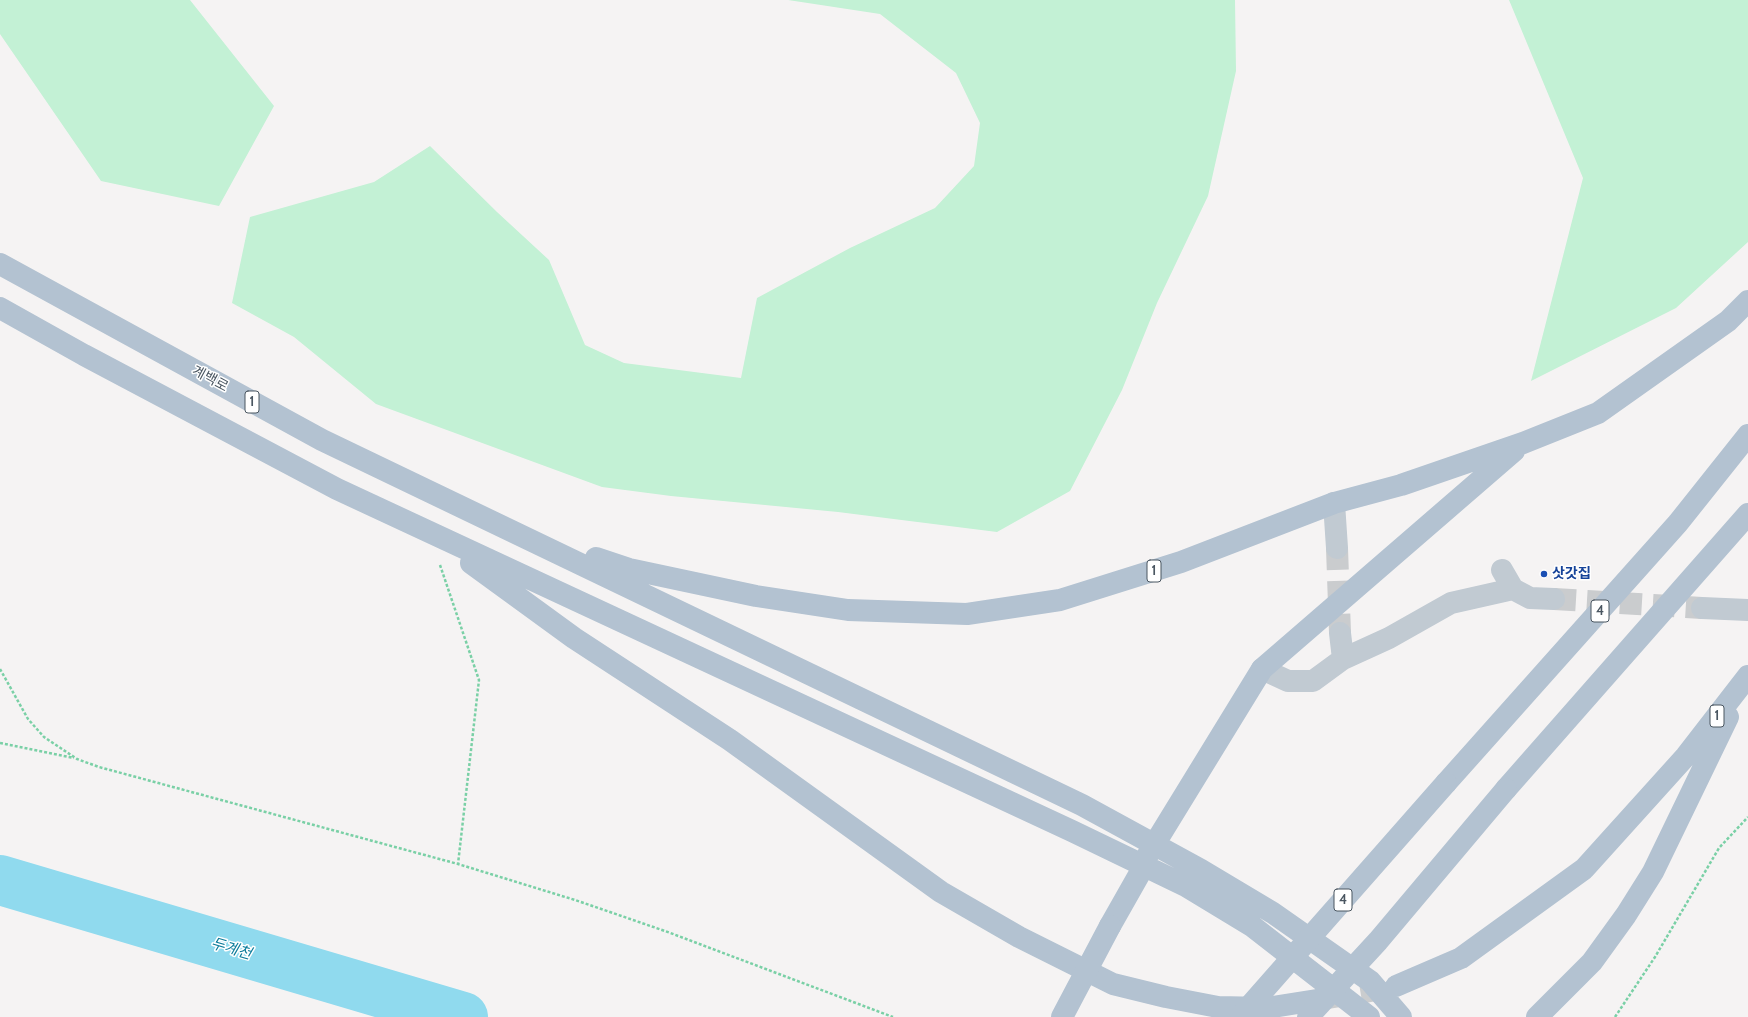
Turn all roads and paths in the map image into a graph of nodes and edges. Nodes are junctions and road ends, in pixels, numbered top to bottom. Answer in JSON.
{"nodes":[{"id":1,"x":0,"y":264,"type":"edge"},
{"id":2,"x":1748,"y":301,"type":"edge"},
{"id":3,"x":0,"y":308,"type":"edge"},
{"id":4,"x":1748,"y":435,"type":"edge"},
{"id":5,"x":1523,"y":443,"type":"junction"},
{"id":6,"x":1334,"y":503,"type":"junction"},
{"id":7,"x":1748,"y":514,"type":"edge"},
{"id":8,"x":510,"y":529,"type":"junction"},
{"id":9,"x":429,"y":533,"type":"junction"},
{"id":10,"x":1337,"y":548,"type":"tunnel mouth"},
{"id":11,"x":1502,"y":570,"type":"dead end"},
{"id":12,"x":1513,"y":589,"type":"junction"},
{"id":13,"x":1554,"y":599,"type":"tunnel mouth"},
{"id":14,"x":1702,"y":608,"type":"tunnel mouth"},
{"id":15,"x":1748,"y":610,"type":"edge"},
{"id":16,"x":1340,"y":633,"type":"tunnel mouth"},
{"id":17,"x":1343,"y":659,"type":"junction"},
{"id":18,"x":0,"y":669,"type":"edge"},
{"id":19,"x":1262,"y":669,"type":"junction"},
{"id":20,"x":1747,"y":677,"type":"edge"},
{"id":21,"x":0,"y":743,"type":"edge"},
{"id":22,"x":77,"y":759,"type":"junction"},
{"id":23,"x":1748,"y":817,"type":"edge"},
{"id":24,"x":1154,"y":845,"type":"junction"},
{"id":25,"x":458,"y":864,"type":"junction"},
{"id":26,"x":1144,"y":866,"type":"junction"},
{"id":27,"x":1396,"y":986,"type":"tunnel mouth"},
{"id":28,"x":1323,"y":999,"type":"tunnel mouth"},
{"id":29,"x":893,"y":1017,"type":"edge"},
{"id":30,"x":1062,"y":1017,"type":"edge"},
{"id":31,"x":1240,"y":1017,"type":"edge"},
{"id":32,"x":1308,"y":1017,"type":"edge"},
{"id":33,"x":1369,"y":1017,"type":"edge"},
{"id":34,"x":1401,"y":1017,"type":"edge"},
{"id":35,"x":1536,"y":1017,"type":"edge"},
{"id":36,"x":1615,"y":1017,"type":"edge"}],
"edges":[{"from":1,"to":8,"type":"main road","name":"계백로","number":"1"},
{"from":2,"to":5,"type":"main road","number":"1"},
{"from":3,"to":9,"type":"main road"},
{"from":4,"to":31,"type":"main road","number":"4","bridge":true},
{"from":5,"to":6,"type":"main road","number":"1"},
{"from":5,"to":19,"type":"main road"},
{"from":6,"to":8,"type":"main road","number":"1"},
{"from":6,"to":10,"type":"street"},
{"from":7,"to":32,"type":"main road","bridge":true},
{"from":8,"to":24,"type":"main road"},
{"from":9,"to":25,"type":"path"},
{"from":9,"to":26,"type":"main road"},
{"from":9,"to":28,"type":"main road"},
{"from":11,"to":12,"type":"street"},
{"from":12,"to":13,"type":"street"},
{"from":12,"to":17,"type":"street"},
{"from":14,"to":15,"type":"street"},
{"from":16,"to":17,"type":"street"},
{"from":17,"to":19,"type":"street"},
{"from":18,"to":22,"type":"path"},
{"from":19,"to":24,"type":"main road"},
{"from":20,"to":27,"type":"main road","number":"1"},
{"from":20,"to":35,"type":"main road"},
{"from":21,"to":22,"type":"path"},
{"from":22,"to":25,"type":"path"},
{"from":23,"to":36,"type":"path"},
{"from":24,"to":26,"type":"main road"},
{"from":24,"to":34,"type":"main road"},
{"from":25,"to":29,"type":"path"},
{"from":26,"to":30,"type":"main road","bridge":true},
{"from":26,"to":33,"type":"main road"}]}
